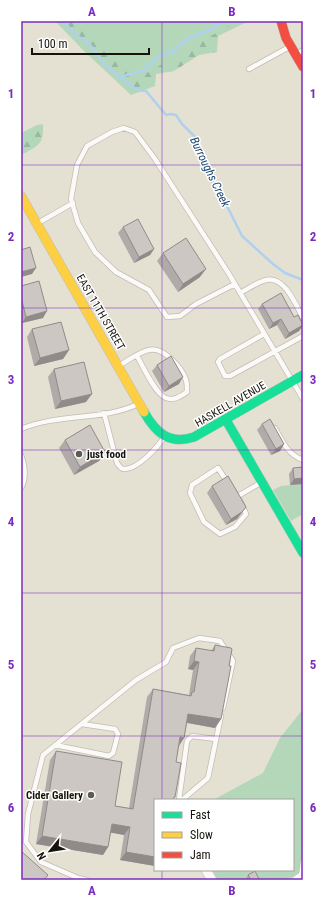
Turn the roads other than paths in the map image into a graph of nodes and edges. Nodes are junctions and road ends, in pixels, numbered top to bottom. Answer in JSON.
{"nodes":[{"id":1,"x":281,"y":21,"type":"edge"},
{"id":2,"x":297,"y":51,"type":"edge"},
{"id":3,"x":303,"y":67,"type":"edge"},
{"id":4,"x":249,"y":69,"type":"dead end"},
{"id":5,"x":21,"y":196,"type":"edge"},
{"id":6,"x":72,"y":203,"type":"junction"},
{"id":7,"x":37,"y":224,"type":"junction"},
{"id":8,"x":235,"y":284,"type":"junction"},
{"id":9,"x":240,"y":293,"type":"junction"},
{"id":10,"x":303,"y":318,"type":"edge"},
{"id":11,"x":264,"y":334,"type":"junction"},
{"id":12,"x":303,"y":336,"type":"edge"},
{"id":13,"x":275,"y":352,"type":"junction"},
{"id":14,"x":137,"y":356,"type":"junction"},
{"id":15,"x":118,"y":366,"type":"junction"},
{"id":16,"x":303,"y":375,"type":"edge"},
{"id":17,"x":292,"y":381,"type":"junction"},
{"id":18,"x":303,"y":399,"type":"edge"},
{"id":19,"x":140,"y":403,"type":"junction"},
{"id":20,"x":104,"y":413,"type":"junction"},
{"id":21,"x":226,"y":420,"type":"junction"},
{"id":22,"x":275,"y":428,"type":"edge"},
{"id":23,"x":21,"y":429,"type":"edge"},
{"id":24,"x":165,"y":436,"type":"junction"},
{"id":25,"x":21,"y":455,"type":"edge"},
{"id":26,"x":303,"y":460,"type":"edge"},
{"id":27,"x":262,"y":482,"type":"junction"},
{"id":28,"x":230,"y":485,"type":"edge"},
{"id":29,"x":21,"y":488,"type":"edge"},
{"id":30,"x":234,"y":491,"type":"edge"},
{"id":31,"x":238,"y":496,"type":"junction"},
{"id":32,"x":303,"y":553,"type":"edge"},
{"id":33,"x":82,"y":724,"type":"junction"},
{"id":34,"x":216,"y":738,"type":"junction"},
{"id":35,"x":55,"y":745,"type":"junction"},
{"id":36,"x":181,"y":799,"type":"edge"},
{"id":37,"x":182,"y":799,"type":"edge"},
{"id":38,"x":303,"y":861,"type":"edge"},
{"id":39,"x":207,"y":871,"type":"edge"},
{"id":40,"x":300,"y":878,"type":"edge"},
{"id":41,"x":87,"y":880,"type":"edge"},
{"id":42,"x":212,"y":880,"type":"edge"}],
"edges":[{"from":1,"to":2,"type":"street"},
{"from":2,"to":3,"type":"street"},
{"from":2,"to":4,"type":"lane"},
{"from":5,"to":7,"type":"street","name":"EAST 11TH STREET"},
{"from":6,"to":7,"type":"lane"},
{"from":6,"to":8,"type":"lane"},
{"from":6,"to":8,"type":"lane"},
{"from":7,"to":15,"type":"street","name":"EAST 11TH STREET"},
{"from":8,"to":9,"type":"lane"},
{"from":9,"to":10,"type":"lane"},
{"from":9,"to":11,"type":"lane"},
{"from":11,"to":13,"type":"lane"},
{"from":11,"to":13,"type":"lane"},
{"from":12,"to":13,"type":"lane"},
{"from":13,"to":17,"type":"lane"},
{"from":14,"to":14,"type":"lane"},
{"from":14,"to":15,"type":"lane"},
{"from":15,"to":19,"type":"street","name":"EAST 11TH STREET"},
{"from":16,"to":17,"type":"street","name":"HASKELL AVENUE"},
{"from":17,"to":18,"type":"lane"},
{"from":17,"to":21,"type":"street","name":"HASKELL AVENUE"},
{"from":19,"to":20,"type":"lane"},
{"from":19,"to":24,"type":"street","name":"EAST 11TH STREET"},
{"from":20,"to":23,"type":"lane"},
{"from":20,"to":24,"type":"lane"},
{"from":21,"to":24,"type":"street","name":"HASKELL AVENUE"},
{"from":21,"to":27,"type":"street"},
{"from":22,"to":26,"type":"lane"},
{"from":25,"to":29,"type":"lane"},
{"from":27,"to":31,"type":"lane"},
{"from":27,"to":32,"type":"street"},
{"from":28,"to":31,"type":"lane"},
{"from":30,"to":31,"type":"lane"},
{"from":33,"to":34,"type":"lane"},
{"from":33,"to":35,"type":"lane"},
{"from":33,"to":35,"type":"lane"},
{"from":34,"to":36,"type":"lane"},
{"from":34,"to":37,"type":"lane"},
{"from":35,"to":41,"type":"lane"},
{"from":38,"to":40,"type":"lane"},
{"from":39,"to":42,"type":"street"}]}
